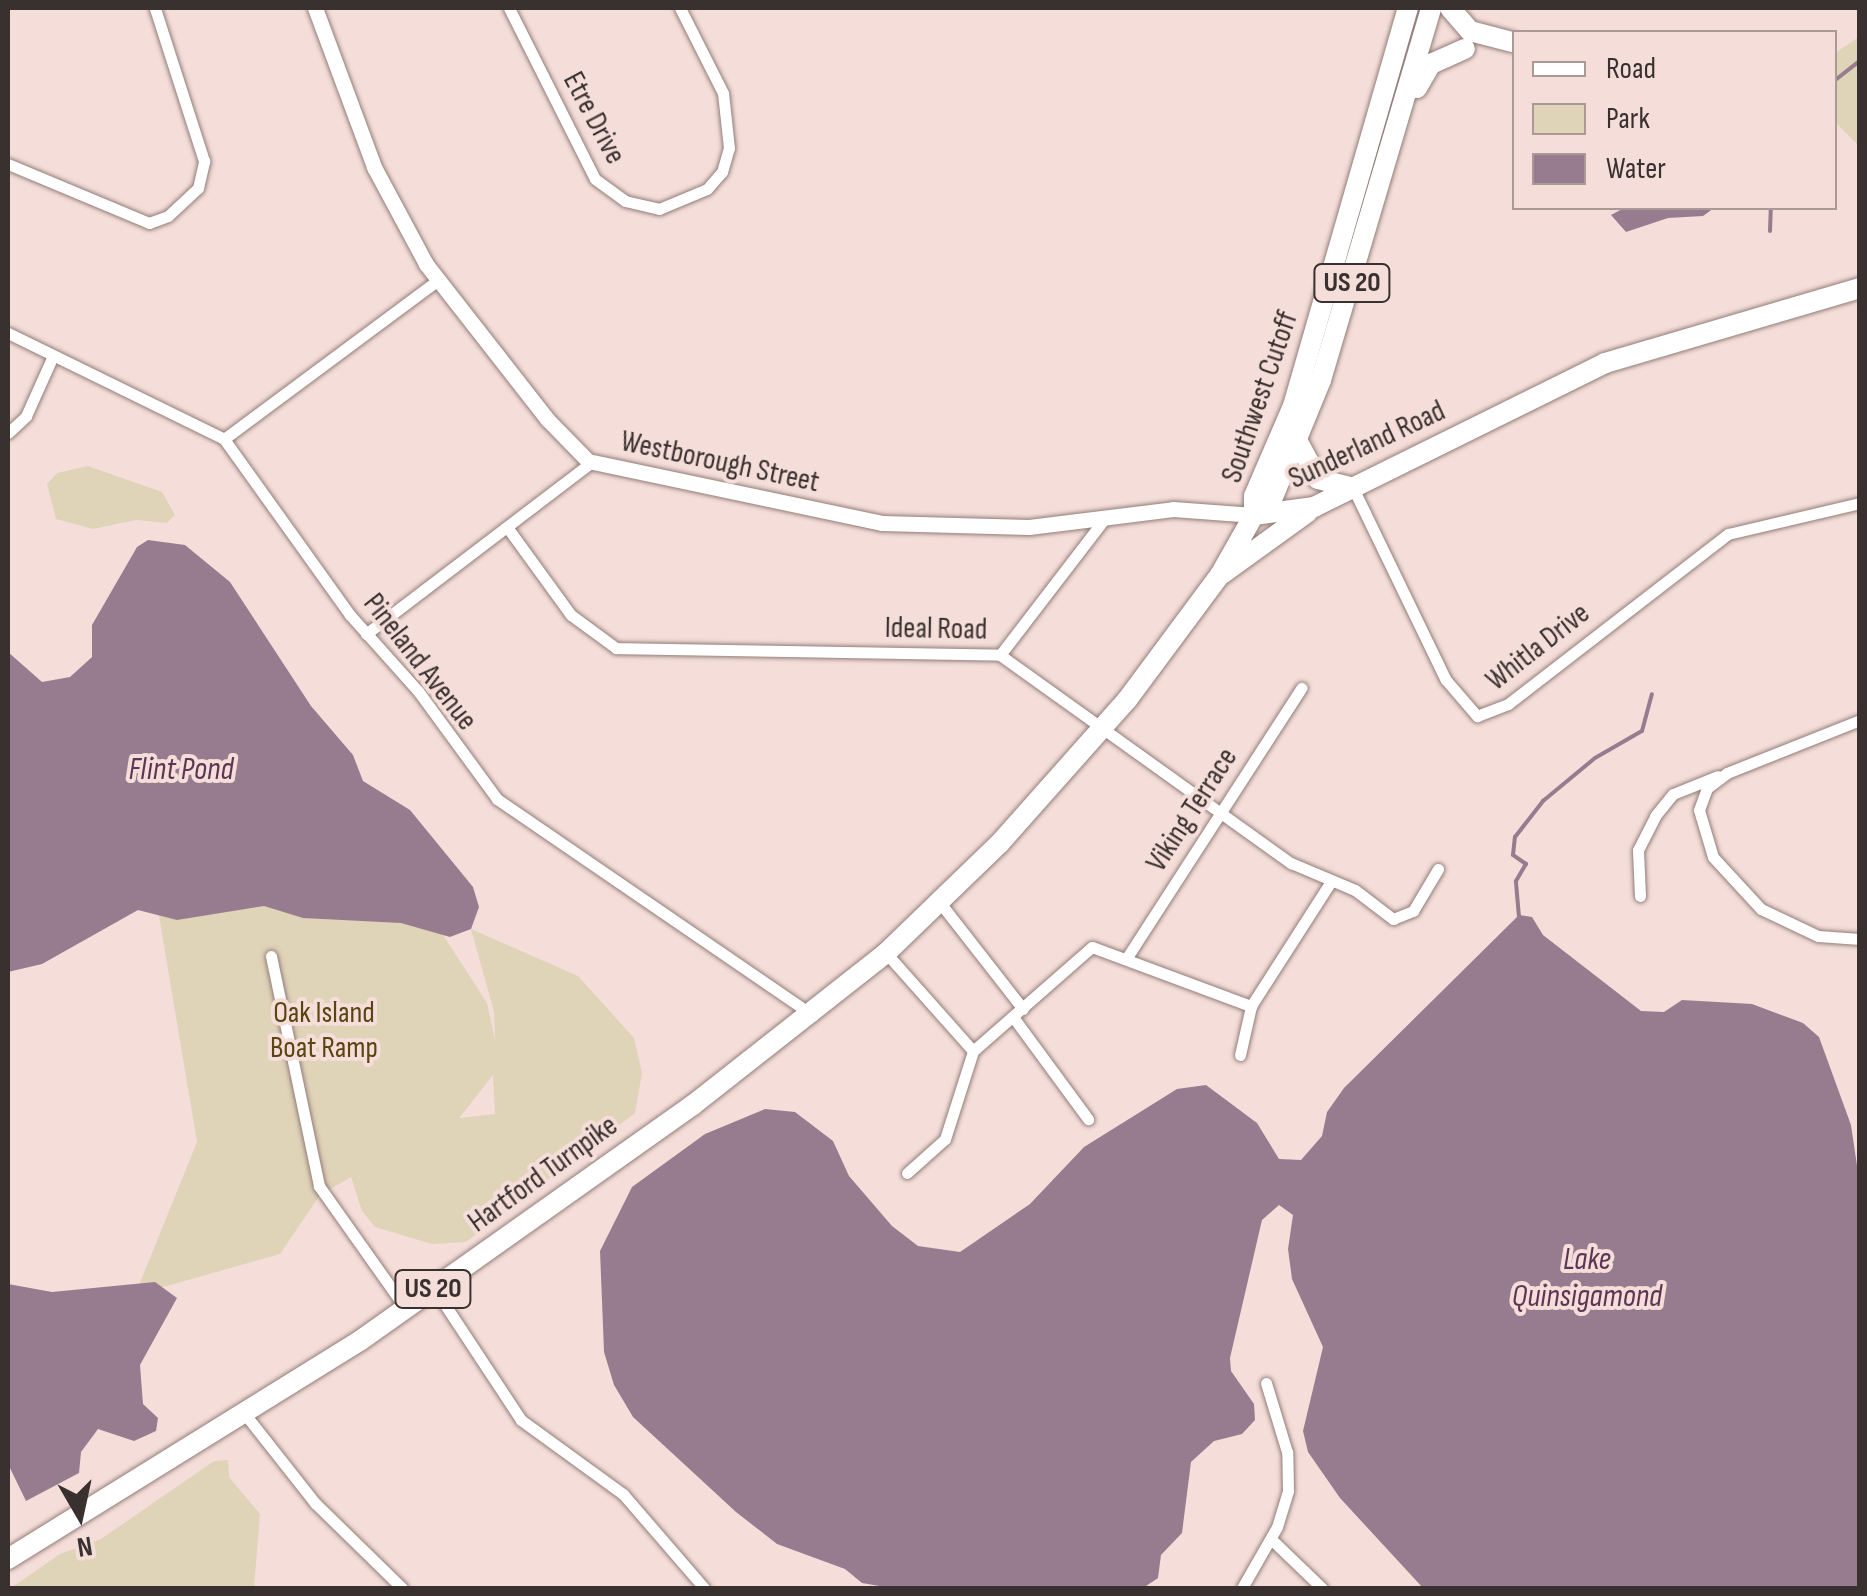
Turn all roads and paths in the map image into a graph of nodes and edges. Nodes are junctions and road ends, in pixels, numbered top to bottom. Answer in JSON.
{"nodes":[{"id":1,"x":154,"y":8,"type":"edge"},
{"id":2,"x":314,"y":8,"type":"edge"},
{"id":3,"x":510,"y":8,"type":"edge"},
{"id":4,"x":680,"y":8,"type":"edge"},
{"id":5,"x":1408,"y":8,"type":"edge"},
{"id":6,"x":1431,"y":8,"type":"edge"},
{"id":7,"x":1450,"y":8,"type":"edge"},
{"id":8,"x":1512,"y":42,"type":"dead end"},
{"id":9,"x":1465,"y":48,"type":"dead end"},
{"id":10,"x":8,"y":164,"type":"edge"},
{"id":11,"x":1387,"y":164,"type":"junction"},
{"id":12,"x":438,"y":280,"type":"junction"},
{"id":13,"x":1860,"y":288,"type":"edge"},
{"id":14,"x":8,"y":333,"type":"edge"},
{"id":15,"x":53,"y":356,"type":"junction"},
{"id":16,"x":8,"y":432,"type":"edge"},
{"id":17,"x":224,"y":439,"type":"junction"},
{"id":18,"x":1297,"y":440,"type":"junction"},
{"id":19,"x":592,"y":462,"type":"junction"},
{"id":20,"x":1353,"y":488,"type":"junction"},
{"id":21,"x":1860,"y":503,"type":"edge"},
{"id":22,"x":1314,"y":507,"type":"junction"},
{"id":23,"x":1254,"y":516,"type":"junction"},
{"id":24,"x":1105,"y":518,"type":"junction"},
{"id":25,"x":507,"y":526,"type":"junction"},
{"id":26,"x":1220,"y":574,"type":"junction"},
{"id":27,"x":366,"y":634,"type":"junction"},
{"id":28,"x":1000,"y":655,"type":"junction"},
{"id":29,"x":1301,"y":688,"type":"dead end"},
{"id":30,"x":1860,"y":720,"type":"edge"},
{"id":31,"x":1102,"y":732,"type":"junction"},
{"id":32,"x":1727,"y":773,"type":"junction"},
{"id":33,"x":1219,"y":814,"type":"junction"},
{"id":34,"x":1438,"y":869,"type":"dead end"},
{"id":35,"x":1330,"y":882,"type":"junction"},
{"id":36,"x":1640,"y":896,"type":"dead end"},
{"id":37,"x":940,"y":904,"type":"junction"},
{"id":38,"x":1860,"y":939,"type":"edge"},
{"id":39,"x":886,"y":953,"type":"junction"},
{"id":40,"x":271,"y":956,"type":"dead end"},
{"id":41,"x":1126,"y":959,"type":"junction"},
{"id":42,"x":1251,"y":1006,"type":"junction"},
{"id":43,"x":1018,"y":1013,"type":"junction"},
{"id":44,"x":814,"y":1015,"type":"junction"},
{"id":45,"x":973,"y":1052,"type":"junction"},
{"id":46,"x":1240,"y":1055,"type":"dead end"},
{"id":47,"x":1088,"y":1119,"type":"dead end"},
{"id":48,"x":907,"y":1173,"type":"dead end"},
{"id":49,"x":434,"y":1288,"type":"junction"},
{"id":50,"x":406,"y":1309,"type":"junction"},
{"id":51,"x":1266,"y":1383,"type":"dead end"},
{"id":52,"x":244,"y":1413,"type":"junction"},
{"id":53,"x":1271,"y":1538,"type":"junction"},
{"id":54,"x":8,"y":1559,"type":"edge"},
{"id":55,"x":402,"y":1588,"type":"edge"},
{"id":56,"x":704,"y":1588,"type":"edge"},
{"id":57,"x":1242,"y":1588,"type":"edge"},
{"id":58,"x":1322,"y":1588,"type":"edge"}],
"edges":[{"from":1,"to":10,"type":"street"},
{"from":2,"to":12,"type":"street","name":"Westborough Street"},
{"from":3,"to":4,"type":"street","name":"Etre Drive"},
{"from":5,"to":23,"type":"main road","name":"Southwest Cutoff","number":"US 20"},
{"from":6,"to":11,"type":"main road","name":"Southwest Cutoff","number":"US 20"},
{"from":7,"to":8,"type":"main road"},
{"from":9,"to":11,"type":"main road"},
{"from":11,"to":18,"type":"main road","name":"Southwest Cutoff","number":"US 20"},
{"from":12,"to":17,"type":"street"},
{"from":12,"to":19,"type":"street","name":"Westborough Street"},
{"from":13,"to":20,"type":"main road","name":"Sunderland Road"},
{"from":14,"to":15,"type":"street","name":"Pineland Avenue"},
{"from":15,"to":16,"type":"street"},
{"from":15,"to":17,"type":"street","name":"Pineland Avenue"},
{"from":17,"to":27,"type":"street","name":"Pineland Avenue"},
{"from":18,"to":20,"type":"main road"},
{"from":18,"to":23,"type":"main road","name":"Southwest Cutoff","number":"US 20"},
{"from":19,"to":24,"type":"street","name":"Westborough Street"},
{"from":19,"to":25,"type":"street"},
{"from":20,"to":21,"type":"street","name":"Whitla Drive"},
{"from":20,"to":22,"type":"main road","name":"Sunderland Road"},
{"from":22,"to":23,"type":"main road","name":"Sunderland Road"},
{"from":22,"to":26,"type":"main road"},
{"from":23,"to":24,"type":"street","name":"Westborough Street"},
{"from":23,"to":26,"type":"main road","number":"US 20"},
{"from":24,"to":28,"type":"street"},
{"from":25,"to":27,"type":"street"},
{"from":25,"to":28,"type":"street","name":"Ideal Road"},
{"from":26,"to":31,"type":"main road","number":"US 20"},
{"from":27,"to":44,"type":"street","name":"Pineland Avenue"},
{"from":28,"to":31,"type":"street","name":"Ideal Road"},
{"from":29,"to":33,"type":"street","name":"Viking Terrace"},
{"from":30,"to":32,"type":"street"},
{"from":31,"to":33,"type":"street","name":"Ideal Road"},
{"from":31,"to":37,"type":"main road","number":"US 20"},
{"from":32,"to":36,"type":"street"},
{"from":32,"to":38,"type":"street"},
{"from":33,"to":35,"type":"street","name":"Ideal Road"},
{"from":33,"to":41,"type":"street","name":"Viking Terrace"},
{"from":34,"to":35,"type":"street","name":"Ideal Road"},
{"from":35,"to":42,"type":"street"},
{"from":37,"to":39,"type":"main road","name":"Hartford Turnpike","number":"US 20"},
{"from":37,"to":43,"type":"street"},
{"from":39,"to":44,"type":"main road","name":"Hartford Turnpike","number":"US 20"},
{"from":39,"to":45,"type":"street"},
{"from":40,"to":50,"type":"street"},
{"from":41,"to":42,"type":"street"},
{"from":41,"to":43,"type":"street"},
{"from":42,"to":46,"type":"street"},
{"from":43,"to":45,"type":"street"},
{"from":43,"to":47,"type":"street"},
{"from":44,"to":49,"type":"main road","name":"Hartford Turnpike","number":"US 20"},
{"from":45,"to":48,"type":"street"},
{"from":49,"to":50,"type":"main road","name":"Hartford Turnpike","number":"US 20"},
{"from":49,"to":56,"type":"street"},
{"from":50,"to":52,"type":"main road","name":"Hartford Turnpike","number":"US 20"},
{"from":51,"to":53,"type":"street"},
{"from":52,"to":54,"type":"main road","name":"Hartford Turnpike","number":"US 20"},
{"from":52,"to":55,"type":"street"},
{"from":53,"to":57,"type":"street"},
{"from":53,"to":58,"type":"street"}]}
